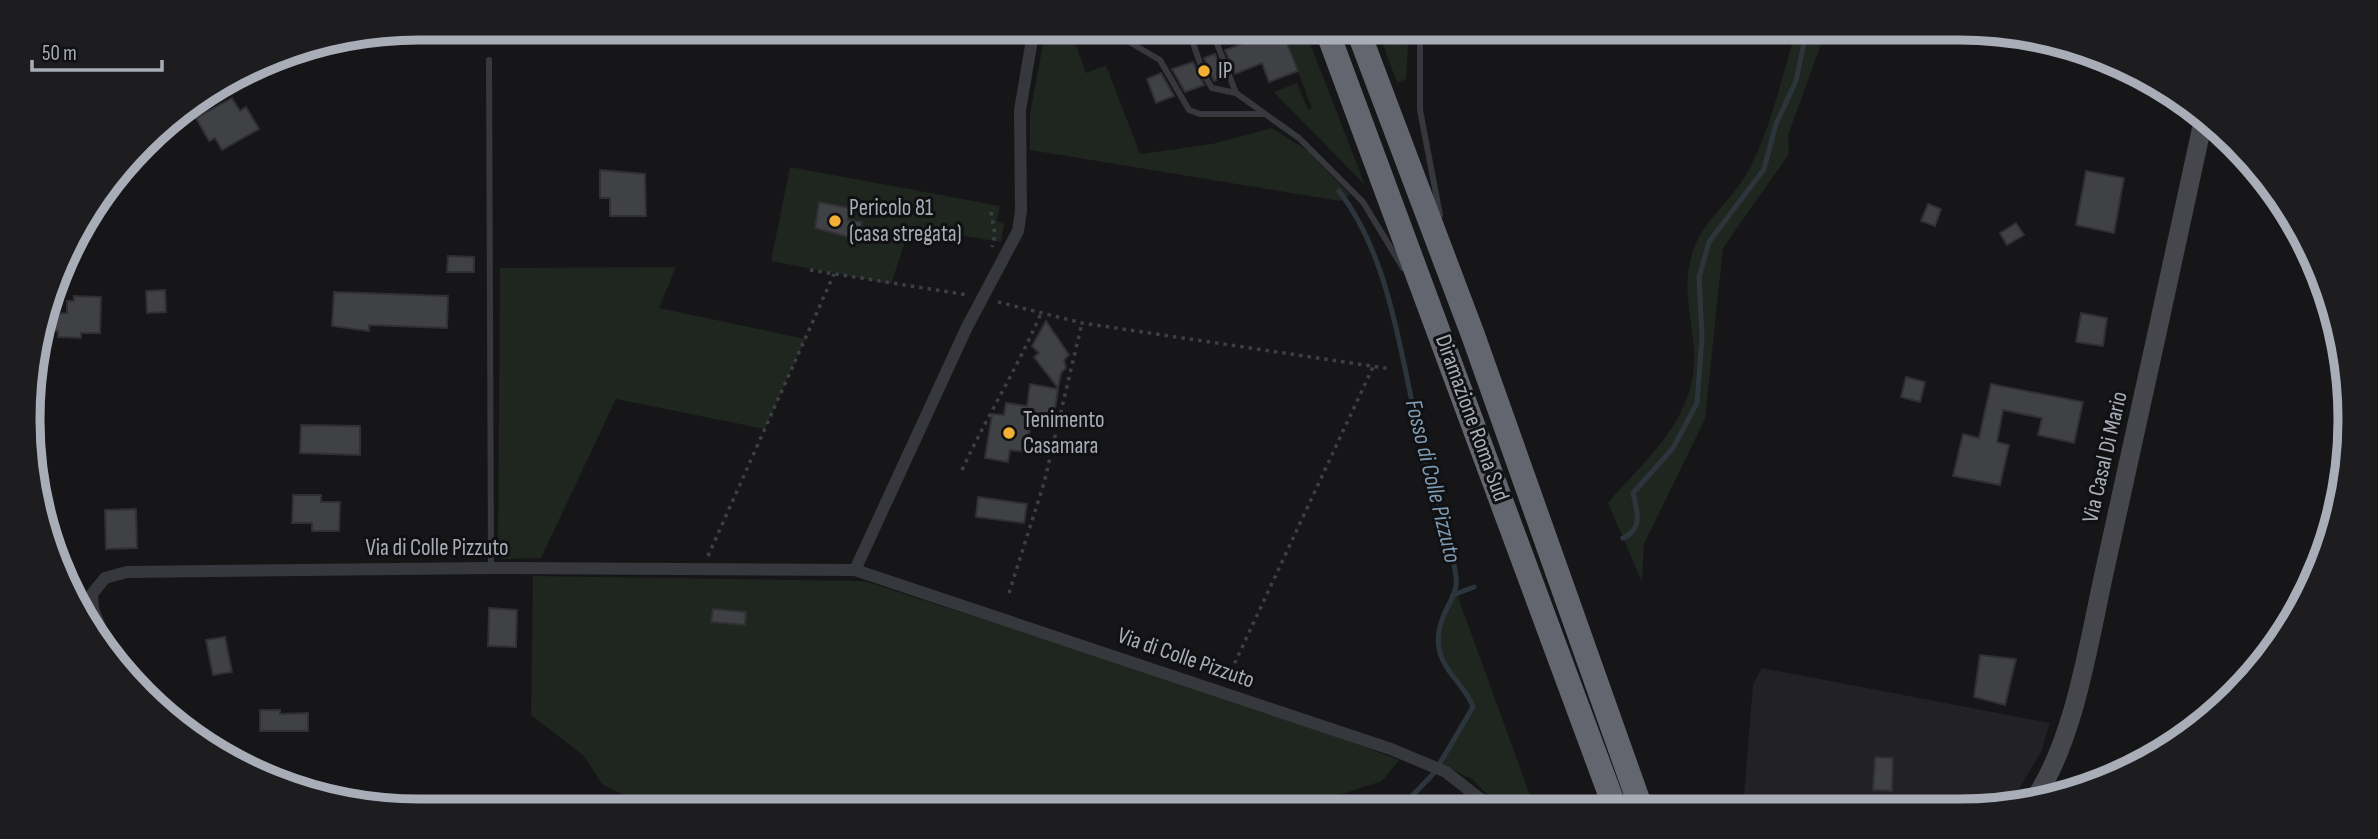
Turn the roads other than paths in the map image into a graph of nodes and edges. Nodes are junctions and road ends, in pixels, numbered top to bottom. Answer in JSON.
{"nodes":[{"id":1,"x":1032,"y":40,"type":"edge"},
{"id":2,"x":1128,"y":40,"type":"edge"},
{"id":3,"x":1192,"y":40,"type":"edge"},
{"id":4,"x":1216,"y":40,"type":"edge"},
{"id":5,"x":1331,"y":40,"type":"edge"},
{"id":6,"x":1362,"y":40,"type":"edge"},
{"id":7,"x":1420,"y":40,"type":"edge"},
{"id":8,"x":489,"y":60,"type":"dead end"},
{"id":9,"x":1237,"y":93,"type":"junction"},
{"id":10,"x":1265,"y":114,"type":"junction"},
{"id":11,"x":2202,"y":128,"type":"edge"},
{"id":12,"x":1442,"y":222,"type":"dead end"},
{"id":13,"x":1446,"y":238,"type":"dead end"},
{"id":14,"x":1473,"y":335,"type":"junction"},
{"id":15,"x":1448,"y":352,"type":"junction"},
{"id":16,"x":491,"y":568,"type":"junction"},
{"id":17,"x":855,"y":570,"type":"junction"},
{"id":18,"x":97,"y":618,"type":"edge"},
{"id":19,"x":2040,"y":789,"type":"edge"},
{"id":20,"x":1480,"y":799,"type":"edge"},
{"id":21,"x":1612,"y":799,"type":"edge"},
{"id":22,"x":1638,"y":799,"type":"edge"}],
"edges":[{"from":1,"to":17,"type":"street"},
{"from":2,"to":10,"type":"lane"},
{"from":3,"to":9,"type":"lane"},
{"from":4,"to":9,"type":"lane"},
{"from":5,"to":15,"type":"highway","name":"Diramazione Roma Sud"},
{"from":6,"to":14,"type":"highway","name":"Diramazione Roma Sud"},
{"from":7,"to":12,"type":"lane"},
{"from":8,"to":16,"type":"lane"},
{"from":9,"to":10,"type":"lane"},
{"from":10,"to":15,"type":"lane"},
{"from":11,"to":19,"type":"street","name":"Via Casal Di Mario"},
{"from":13,"to":14,"type":"lane"},
{"from":14,"to":22,"type":"highway","name":"Diramazione Roma Sud"},
{"from":15,"to":21,"type":"highway","name":"Diramazione Roma Sud"},
{"from":16,"to":17,"type":"street","name":"Via di Colle Pizzuto"},
{"from":16,"to":18,"type":"street","name":"Via di Colle Pizzuto"},
{"from":17,"to":20,"type":"street","name":"Via di Colle Pizzuto"}]}
